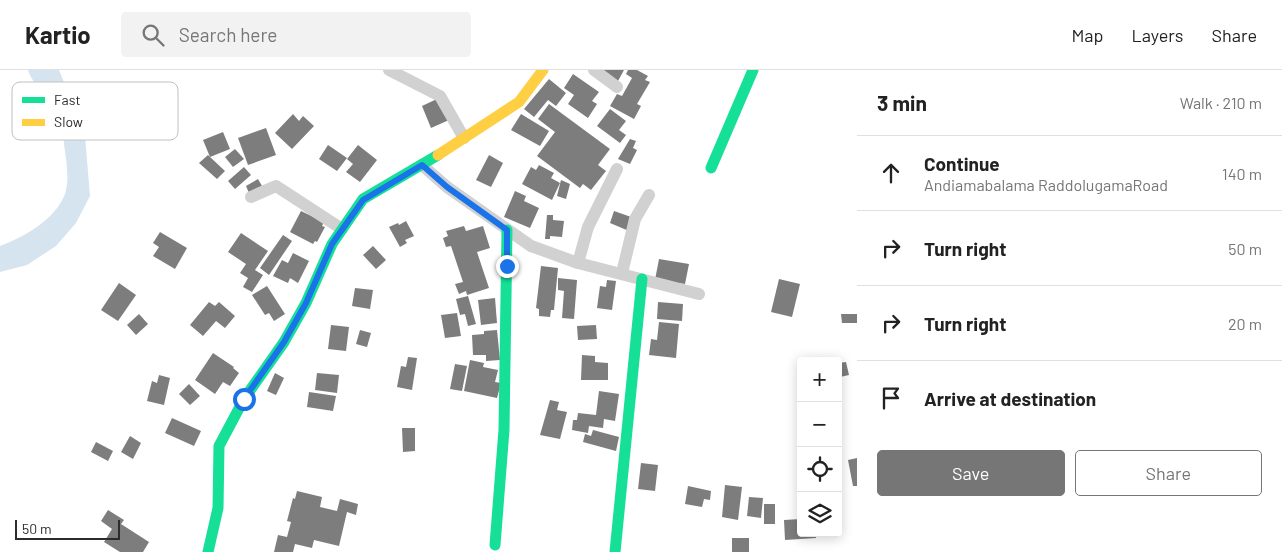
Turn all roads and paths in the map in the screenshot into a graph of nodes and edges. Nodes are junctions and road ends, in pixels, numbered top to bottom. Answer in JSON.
{"nodes":[{"id":1,"x":389,"y":70,"type":"edge"},
{"id":2,"x":543,"y":70,"type":"edge"},
{"id":3,"x":594,"y":70,"type":"edge"},
{"id":4,"x":753,"y":70,"type":"edge"},
{"id":5,"x":617,"y":87,"type":"dead end"},
{"id":6,"x":464,"y":138,"type":"junction"},
{"id":7,"x":422,"y":165,"type":"junction"},
{"id":8,"x":618,"y":168,"type":"dead end"},
{"id":9,"x":710,"y":168,"type":"dead end"},
{"id":10,"x":648,"y":195,"type":"dead end"},
{"id":11,"x":251,"y":197,"type":"dead end"},
{"id":12,"x":342,"y":229,"type":"junction"},
{"id":13,"x":507,"y":230,"type":"junction"},
{"id":14,"x":578,"y":263,"type":"junction"},
{"id":15,"x":622,"y":273,"type":"junction"},
{"id":16,"x":642,"y":279,"type":"junction"},
{"id":17,"x":700,"y":294,"type":"dead end"},
{"id":18,"x":495,"y":545,"type":"dead end"},
{"id":19,"x":208,"y":552,"type":"edge"},
{"id":20,"x":615,"y":552,"type":"edge"}],
"edges":[{"from":1,"to":6,"type":"street"},
{"from":2,"to":6,"type":"street"},
{"from":3,"to":5,"type":"street"},
{"from":4,"to":9,"type":"street"},
{"from":6,"to":7,"type":"street"},
{"from":7,"to":12,"type":"street"},
{"from":7,"to":13,"type":"street"},
{"from":8,"to":14,"type":"street"},
{"from":10,"to":15,"type":"street"},
{"from":11,"to":12,"type":"street"},
{"from":12,"to":19,"type":"street"},
{"from":13,"to":14,"type":"street"},
{"from":13,"to":18,"type":"street"},
{"from":14,"to":15,"type":"street"},
{"from":15,"to":16,"type":"street"},
{"from":16,"to":17,"type":"street"},
{"from":16,"to":20,"type":"street"}]}
